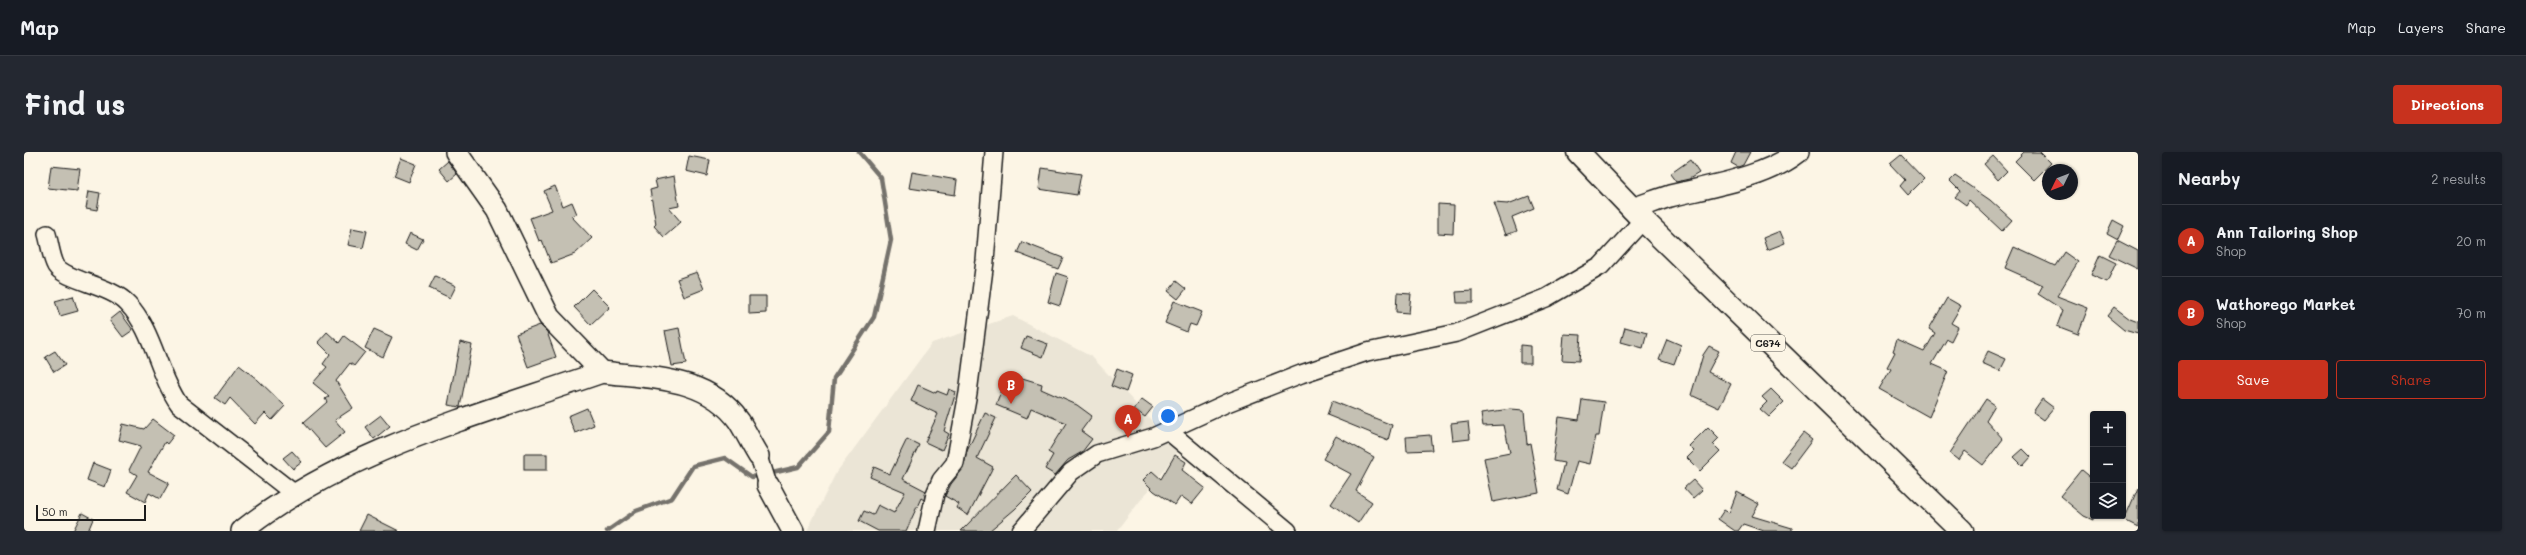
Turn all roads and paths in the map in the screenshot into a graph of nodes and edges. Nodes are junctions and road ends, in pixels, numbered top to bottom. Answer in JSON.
{"nodes":[{"id":1,"x":456,"y":152,"type":"edge"},
{"id":2,"x":994,"y":152,"type":"edge"},
{"id":3,"x":1578,"y":152,"type":"edge"},
{"id":4,"x":1798,"y":152,"type":"edge"},
{"id":5,"x":1638,"y":215,"type":"junction"},
{"id":6,"x":47,"y":234,"type":"dead end"},
{"id":7,"x":602,"y":372,"type":"junction"},
{"id":8,"x":1167,"y":430,"type":"junction"},
{"id":9,"x":758,"y":456,"type":"joint"},
{"id":10,"x":768,"y":485,"type":"joint"},
{"id":11,"x":296,"y":495,"type":"junction"},
{"id":12,"x":1959,"y":530,"type":"edge"},
{"id":13,"x":242,"y":531,"type":"edge"},
{"id":14,"x":793,"y":531,"type":"edge"},
{"id":15,"x":927,"y":531,"type":"edge"},
{"id":16,"x":1021,"y":531,"type":"edge"},
{"id":17,"x":1288,"y":531,"type":"edge"}],
"edges":[{"from":1,"to":7,"type":"street"},
{"from":2,"to":15,"type":"street"},
{"from":3,"to":5,"type":"main road","number":"C674"},
{"from":4,"to":5,"type":"street"},
{"from":5,"to":8,"type":"street"},
{"from":5,"to":12,"type":"main road","number":"C674"},
{"from":6,"to":11,"type":"street"},
{"from":7,"to":9,"type":"street"},
{"from":7,"to":11,"type":"street"},
{"from":8,"to":16,"type":"street"},
{"from":8,"to":17,"type":"street"},
{"from":9,"to":10,"type":"street"},
{"from":10,"to":14,"type":"street"},
{"from":11,"to":13,"type":"street"}]}
